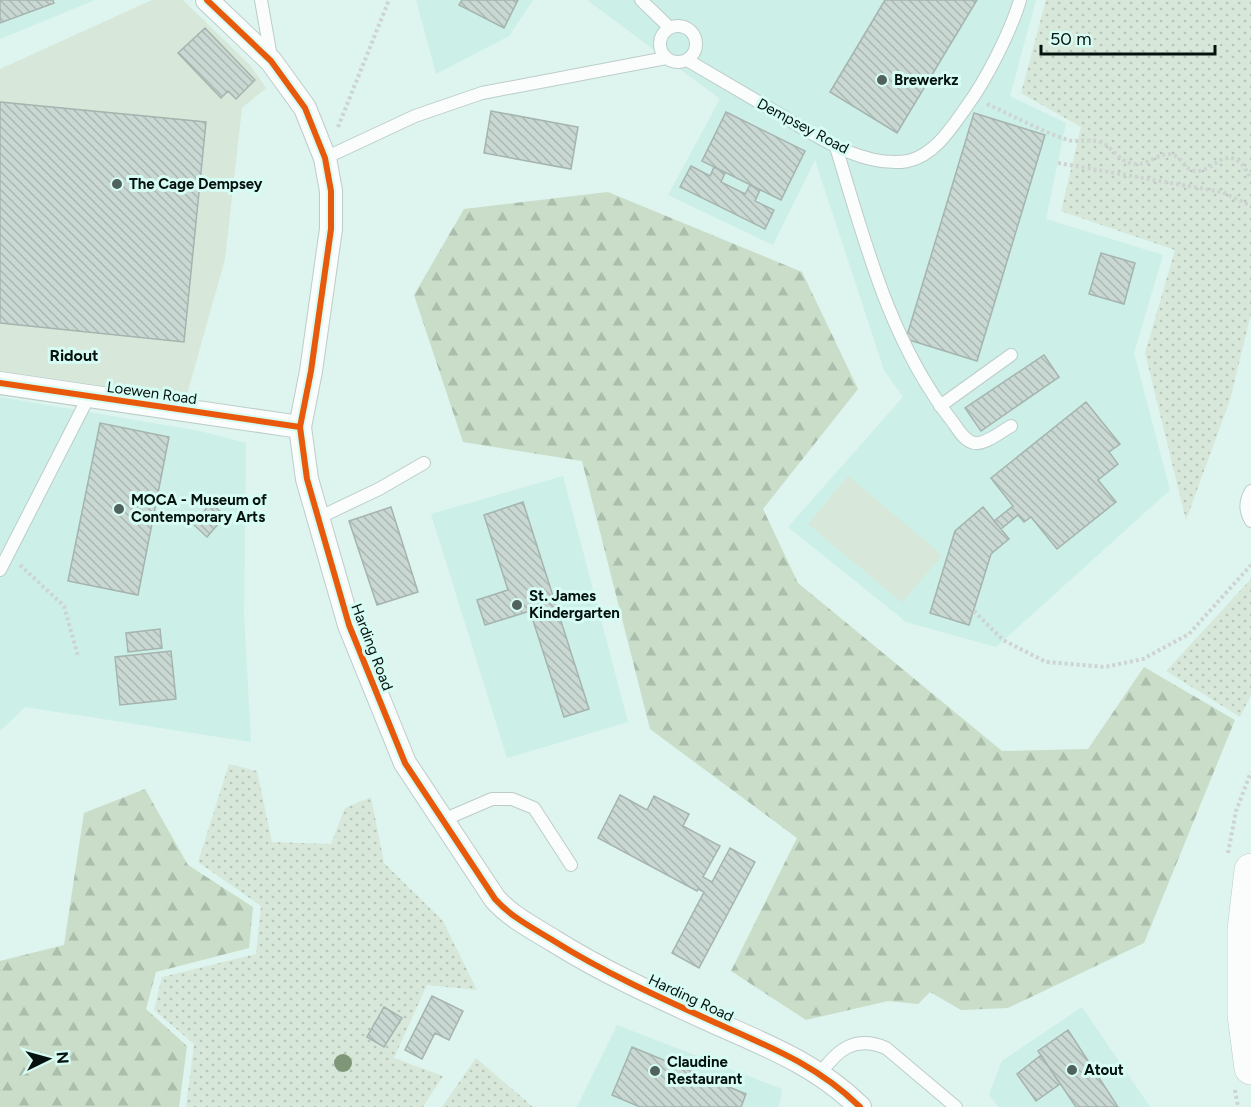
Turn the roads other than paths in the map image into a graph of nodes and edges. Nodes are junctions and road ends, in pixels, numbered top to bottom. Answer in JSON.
{"nodes":[{"id":1,"x":207,"y":0,"type":"edge"},
{"id":2,"x":261,"y":0,"type":"edge"},
{"id":3,"x":641,"y":0,"type":"edge"},
{"id":4,"x":1020,"y":0,"type":"edge"},
{"id":5,"x":670,"y":28,"type":"junction"},
{"id":6,"x":666,"y":58,"type":"junction"},
{"id":7,"x":687,"y":60,"type":"junction"},
{"id":8,"x":271,"y":61,"type":"junction"},
{"id":9,"x":836,"y":147,"type":"junction"},
{"id":10,"x":325,"y":158,"type":"junction"},
{"id":11,"x":1011,"y":355,"type":"dead end"},
{"id":12,"x":0,"y":383,"type":"edge"},
{"id":13,"x":89,"y":396,"type":"junction"},
{"id":14,"x":940,"y":406,"type":"junction"},
{"id":15,"x":1011,"y":426,"type":"dead end"},
{"id":16,"x":300,"y":427,"type":"junction"},
{"id":17,"x":424,"y":463,"type":"dead end"},
{"id":18,"x":1251,"y":491,"type":"edge"},
{"id":19,"x":318,"y":518,"type":"junction"},
{"id":20,"x":1251,"y":520,"type":"edge"},
{"id":21,"x":0,"y":570,"type":"edge"},
{"id":22,"x":444,"y":820,"type":"junction"},
{"id":23,"x":572,"y":865,"type":"dead end"},
{"id":24,"x":1251,"y":870,"type":"edge"},
{"id":25,"x":1251,"y":1068,"type":"edge"},
{"id":26,"x":820,"y":1074,"type":"junction"},
{"id":27,"x":860,"y":1107,"type":"edge"},
{"id":28,"x":956,"y":1107,"type":"edge"}],
"edges":[{"from":1,"to":8,"type":"street","name":"Harding Road"},
{"from":2,"to":8,"type":"lane"},
{"from":3,"to":5,"type":"lane"},
{"from":4,"to":9,"type":"lane","name":"Dempsey Road"},
{"from":5,"to":6,"type":"lane"},
{"from":5,"to":7,"type":"lane"},
{"from":6,"to":7,"type":"lane"},
{"from":6,"to":10,"type":"lane"},
{"from":7,"to":9,"type":"lane","name":"Dempsey Road"},
{"from":8,"to":10,"type":"street","name":"Harding Road"},
{"from":9,"to":14,"type":"lane"},
{"from":10,"to":16,"type":"street","name":"Harding Road"},
{"from":11,"to":14,"type":"lane"},
{"from":12,"to":13,"type":"street","name":"Loewen Road"},
{"from":13,"to":16,"type":"street","name":"Loewen Road"},
{"from":13,"to":21,"type":"lane"},
{"from":14,"to":15,"type":"lane"},
{"from":16,"to":19,"type":"street","name":"Harding Road"},
{"from":17,"to":19,"type":"lane"},
{"from":18,"to":20,"type":"lane"},
{"from":19,"to":22,"type":"street","name":"Harding Road"},
{"from":22,"to":23,"type":"lane"},
{"from":22,"to":26,"type":"street","name":"Harding Road"},
{"from":24,"to":25,"type":"main road"},
{"from":26,"to":27,"type":"street","name":"Harding Road"},
{"from":26,"to":28,"type":"lane"}]}
